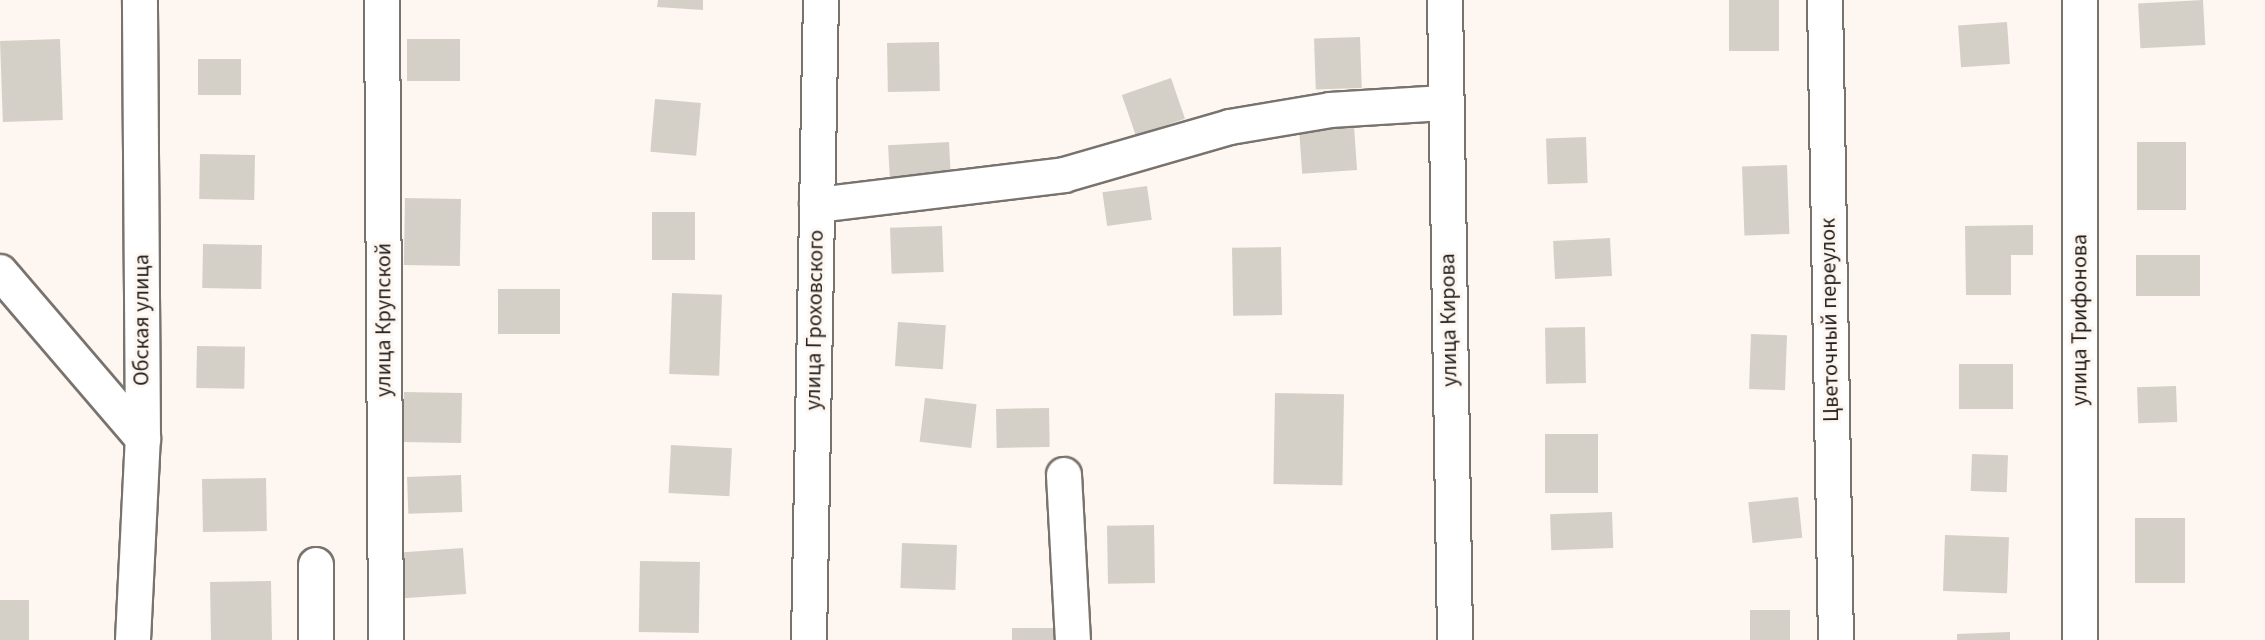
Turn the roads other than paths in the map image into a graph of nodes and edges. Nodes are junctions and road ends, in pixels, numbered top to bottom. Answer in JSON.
{"nodes":[{"id":1,"x":140,"y":0,"type":"edge"},
{"id":2,"x":382,"y":0,"type":"edge"},
{"id":3,"x":821,"y":0,"type":"edge"},
{"id":4,"x":1445,"y":0,"type":"edge"},
{"id":5,"x":1825,"y":0,"type":"edge"},
{"id":6,"x":2080,"y":0,"type":"edge"},
{"id":7,"x":1444,"y":103,"type":"junction"},
{"id":8,"x":817,"y":205,"type":"junction"},
{"id":9,"x":0,"y":272,"type":"edge"},
{"id":10,"x":143,"y":439,"type":"junction"},
{"id":11,"x":1064,"y":475,"type":"dead end"},
{"id":12,"x":316,"y":565,"type":"dead end"},
{"id":13,"x":133,"y":640,"type":"edge"},
{"id":14,"x":316,"y":640,"type":"edge"},
{"id":15,"x":386,"y":640,"type":"edge"},
{"id":16,"x":809,"y":640,"type":"edge"},
{"id":17,"x":1073,"y":640,"type":"edge"},
{"id":18,"x":1455,"y":640,"type":"edge"},
{"id":19,"x":1836,"y":640,"type":"edge"},
{"id":20,"x":2080,"y":640,"type":"edge"}],
"edges":[{"from":1,"to":10,"type":"street","name":"Обская улица"},
{"from":2,"to":15,"type":"street","name":"улица Крупской"},
{"from":3,"to":8,"type":"street","name":"улица Гроховского"},
{"from":4,"to":7,"type":"street","name":"улица Кирова"},
{"from":5,"to":19,"type":"street","name":"Цветочный переулок"},
{"from":6,"to":20,"type":"street","name":"улица Трифонова"},
{"from":7,"to":8,"type":"street"},
{"from":7,"to":18,"type":"street","name":"улица Кирова"},
{"from":8,"to":16,"type":"street","name":"улица Гроховского"},
{"from":9,"to":10,"type":"street"},
{"from":10,"to":13,"type":"street","name":"Обская улица"},
{"from":11,"to":17,"type":"street"},
{"from":12,"to":14,"type":"street"}]}
